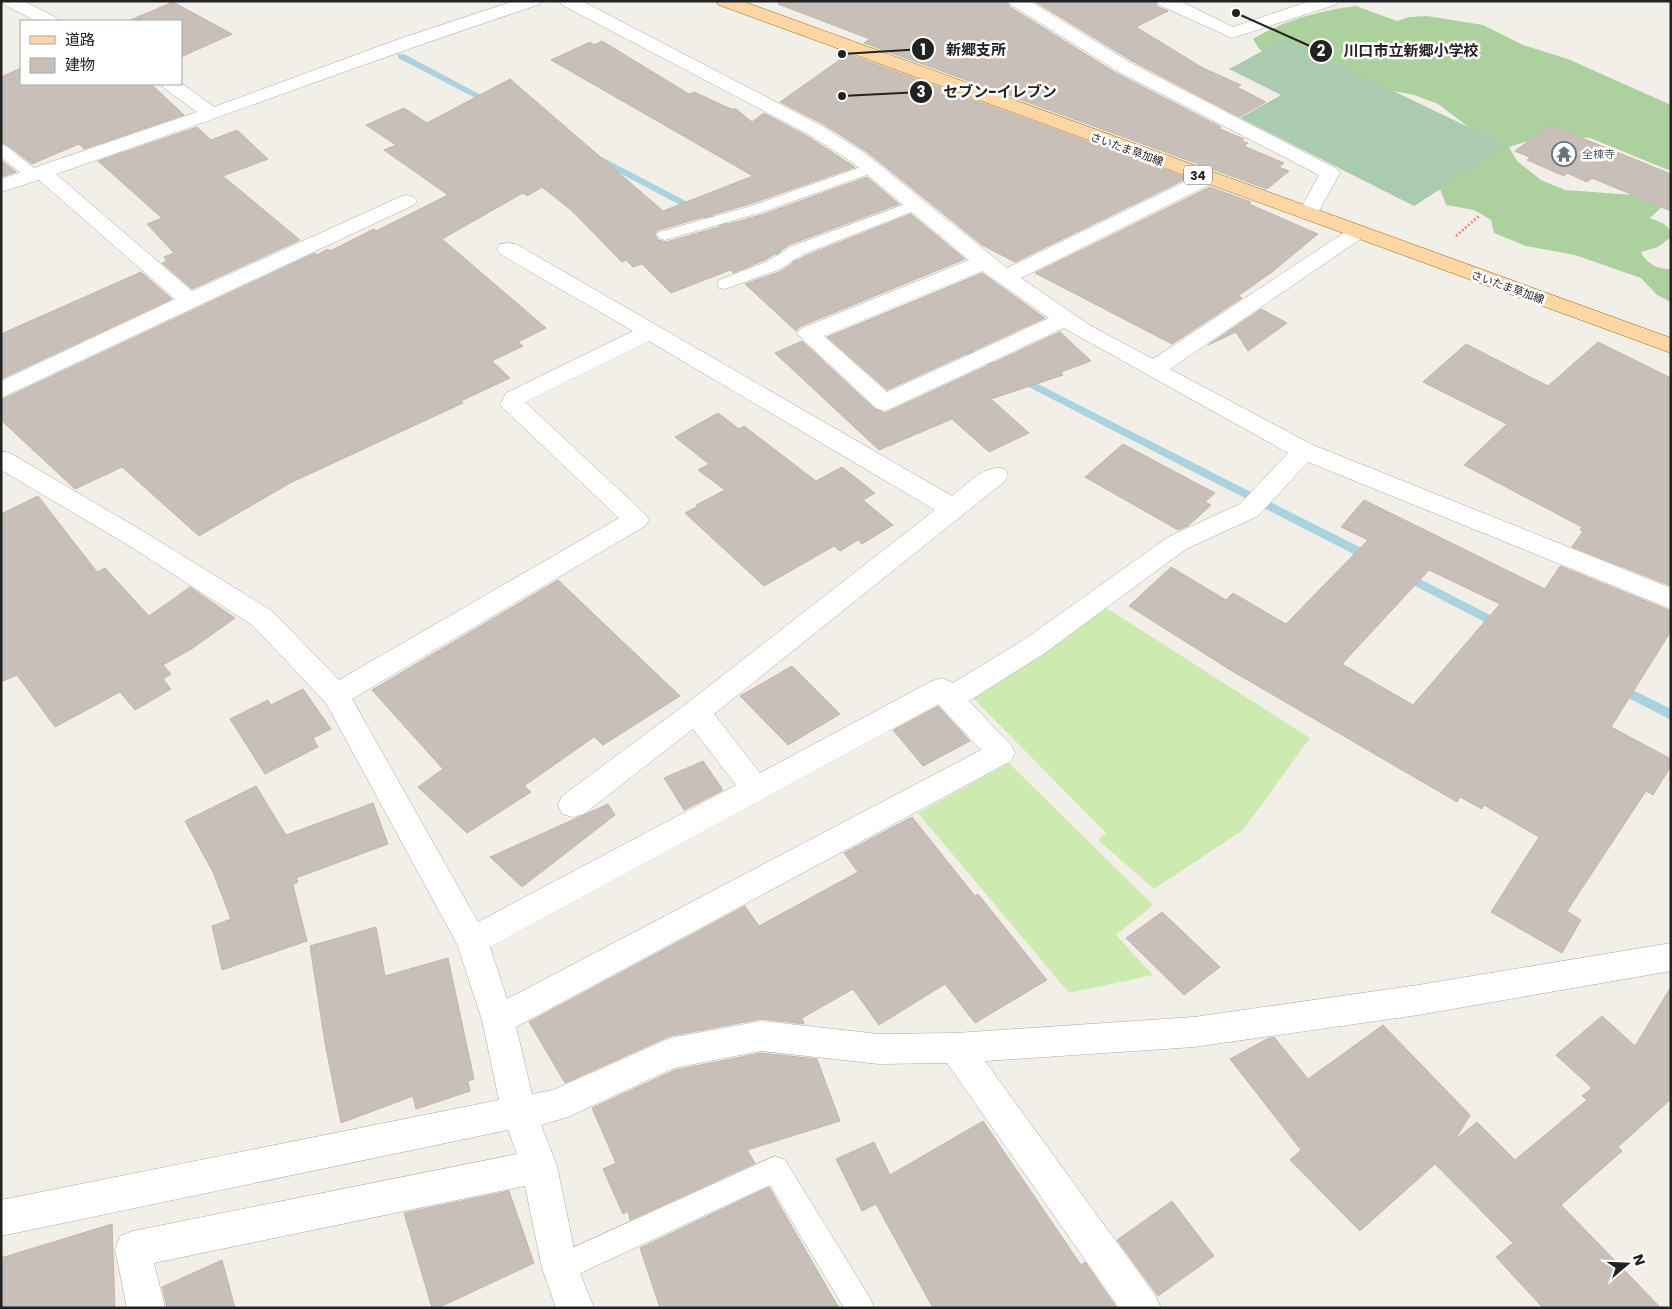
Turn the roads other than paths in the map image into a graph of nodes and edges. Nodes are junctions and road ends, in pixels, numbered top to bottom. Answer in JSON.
{"nodes":[{"id":1,"x":10,"y":1,"type":"edge"},
{"id":2,"x":532,"y":1,"type":"edge"},
{"id":3,"x":568,"y":1,"type":"edge"},
{"id":4,"x":726,"y":1,"type":"edge"},
{"id":5,"x":1017,"y":1,"type":"edge"},
{"id":6,"x":1165,"y":1,"type":"edge"},
{"id":7,"x":1329,"y":1,"type":"edge"},
{"id":8,"x":47,"y":20,"type":"edge"},
{"id":9,"x":172,"y":85,"type":"edge"},
{"id":10,"x":212,"y":114,"type":"junction"},
{"id":11,"x":1,"y":149,"type":"edge"},
{"id":12,"x":872,"y":168,"type":"junction"},
{"id":13,"x":38,"y":173,"type":"junction"},
{"id":14,"x":1208,"y":178,"type":"junction"},
{"id":15,"x":1,"y":186,"type":"edge"},
{"id":16,"x":407,"y":201,"type":"dead end"},
{"id":17,"x":916,"y":205,"type":"junction"},
{"id":18,"x":1308,"y":214,"type":"junction"},
{"id":19,"x":1358,"y":232,"type":"junction"},
{"id":20,"x":664,"y":235,"type":"dead end"},
{"id":21,"x":508,"y":249,"type":"dead end"},
{"id":22,"x":984,"y":262,"type":"junction"},
{"id":23,"x":1006,"y":277,"type":"junction"},
{"id":24,"x":725,"y":284,"type":"dead end"},
{"id":25,"x":190,"y":300,"type":"junction"},
{"id":26,"x":1065,"y":319,"type":"junction"},
{"id":27,"x":650,"y":332,"type":"junction"},
{"id":28,"x":1671,"y":346,"type":"edge"},
{"id":29,"x":1154,"y":369,"type":"junction"},
{"id":30,"x":1,"y":390,"type":"edge"},
{"id":31,"x":1304,"y":451,"type":"junction"},
{"id":32,"x":1,"y":459,"type":"edge"},
{"id":33,"x":996,"y":475,"type":"dead end"},
{"id":34,"x":954,"y":509,"type":"junction"},
{"id":35,"x":1671,"y":598,"type":"edge"},
{"id":36,"x":336,"y":695,"type":"junction"},
{"id":37,"x":950,"y":699,"type":"junction"},
{"id":38,"x":696,"y":712,"type":"junction"},
{"id":39,"x":756,"y":789,"type":"junction"},
{"id":40,"x":573,"y":805,"type":"dead end"},
{"id":41,"x":472,"y":940,"type":"junction"},
{"id":42,"x":1671,"y":957,"type":"edge"},
{"id":43,"x":498,"y":1020,"type":"junction"},
{"id":44,"x":956,"y":1048,"type":"junction"},
{"id":45,"x":519,"y":1112,"type":"junction"},
{"id":46,"x":539,"y":1166,"type":"junction"},
{"id":47,"x":1,"y":1218,"type":"edge"},
{"id":48,"x":560,"y":1268,"type":"junction"},
{"id":49,"x":146,"y":1308,"type":"edge"},
{"id":50,"x":575,"y":1308,"type":"edge"},
{"id":51,"x":860,"y":1308,"type":"edge"},
{"id":52,"x":1142,"y":1308,"type":"edge"}],
"edges":[{"from":1,"to":8,"type":"street"},
{"from":2,"to":10,"type":"street"},
{"from":3,"to":12,"type":"street"},
{"from":4,"to":14,"type":"main road","name":"さいたま草加線","number":"34"},
{"from":5,"to":18,"type":"street"},
{"from":6,"to":7,"type":"street"},
{"from":9,"to":10,"type":"street"},
{"from":10,"to":13,"type":"street"},
{"from":11,"to":13,"type":"lane"},
{"from":12,"to":17,"type":"street"},
{"from":12,"to":20,"type":"lane"},
{"from":13,"to":15,"type":"street"},
{"from":13,"to":25,"type":"street"},
{"from":14,"to":18,"type":"main road","name":"さいたま草加線","number":"34"},
{"from":14,"to":23,"type":"street"},
{"from":16,"to":25,"type":"street"},
{"from":17,"to":22,"type":"street"},
{"from":17,"to":24,"type":"lane"},
{"from":18,"to":19,"type":"main road","name":"さいたま草加線","number":"34"},
{"from":19,"to":28,"type":"main road","name":"さいたま草加線","number":"34"},
{"from":19,"to":29,"type":"street"},
{"from":21,"to":27,"type":"street"},
{"from":22,"to":23,"type":"street"},
{"from":22,"to":26,"type":"street"},
{"from":23,"to":26,"type":"street"},
{"from":25,"to":30,"type":"street"},
{"from":26,"to":29,"type":"street"},
{"from":27,"to":34,"type":"street"},
{"from":27,"to":36,"type":"street"},
{"from":29,"to":31,"type":"street"},
{"from":31,"to":35,"type":"street"},
{"from":31,"to":37,"type":"street"},
{"from":32,"to":36,"type":"street"},
{"from":33,"to":34,"type":"street"},
{"from":34,"to":38,"type":"street"},
{"from":36,"to":41,"type":"street"},
{"from":37,"to":39,"type":"street"},
{"from":37,"to":43,"type":"street"},
{"from":38,"to":39,"type":"street"},
{"from":38,"to":40,"type":"street"},
{"from":39,"to":41,"type":"street"},
{"from":41,"to":43,"type":"street"},
{"from":42,"to":44,"type":"street"},
{"from":43,"to":45,"type":"street"},
{"from":44,"to":45,"type":"street"},
{"from":44,"to":52,"type":"street"},
{"from":45,"to":46,"type":"street"},
{"from":45,"to":47,"type":"street"},
{"from":46,"to":48,"type":"street"},
{"from":46,"to":49,"type":"street"},
{"from":48,"to":50,"type":"street"},
{"from":48,"to":51,"type":"lane"}]}
